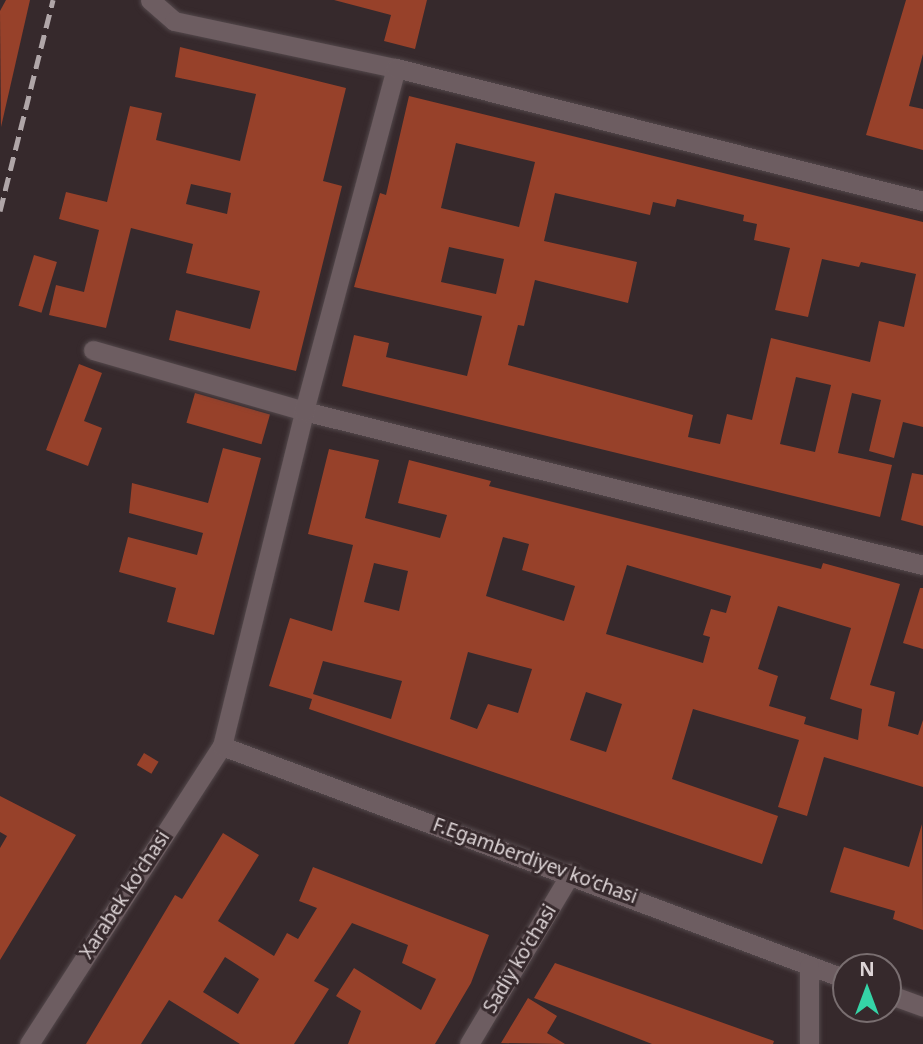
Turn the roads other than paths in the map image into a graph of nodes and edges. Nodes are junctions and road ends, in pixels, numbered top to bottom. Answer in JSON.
{"nodes":[{"id":1,"x":150,"y":0,"type":"edge"},
{"id":2,"x":396,"y":68,"type":"junction"},
{"id":3,"x":923,"y":201,"type":"edge"},
{"id":4,"x":93,"y":351,"type":"dead end"},
{"id":5,"x":304,"y":411,"type":"junction"},
{"id":6,"x":923,"y":565,"type":"edge"},
{"id":7,"x":222,"y":746,"type":"junction"},
{"id":8,"x":571,"y":873,"type":"junction"},
{"id":9,"x":809,"y":967,"type":"junction"},
{"id":10,"x":832,"y":974,"type":"edge"},
{"id":11,"x":902,"y":999,"type":"edge"},
{"id":12,"x":923,"y":1007,"type":"edge"},
{"id":13,"x":29,"y":1044,"type":"edge"},
{"id":14,"x":469,"y":1044,"type":"edge"},
{"id":15,"x":809,"y":1044,"type":"edge"}],
"edges":[{"from":1,"to":2,"type":"street"},
{"from":2,"to":3,"type":"street"},
{"from":2,"to":5,"type":"street","name":"Xarabek ko'chasi"},
{"from":4,"to":5,"type":"street"},
{"from":5,"to":6,"type":"street"},
{"from":5,"to":7,"type":"street","name":"Xarabek ko'chasi"},
{"from":7,"to":8,"type":"street","name":"F.Egamberdiyev kо‘chasi"},
{"from":7,"to":13,"type":"street","name":"Xarabek ko'chasi"},
{"from":8,"to":9,"type":"street","name":"F.Egamberdiyev kо‘chasi"},
{"from":8,"to":14,"type":"street","name":"Sadiy ko'chasi"},
{"from":9,"to":10,"type":"street","name":"F.Egamberdiyev kо‘chasi"},
{"from":9,"to":15,"type":"street"},
{"from":11,"to":12,"type":"street"}]}
